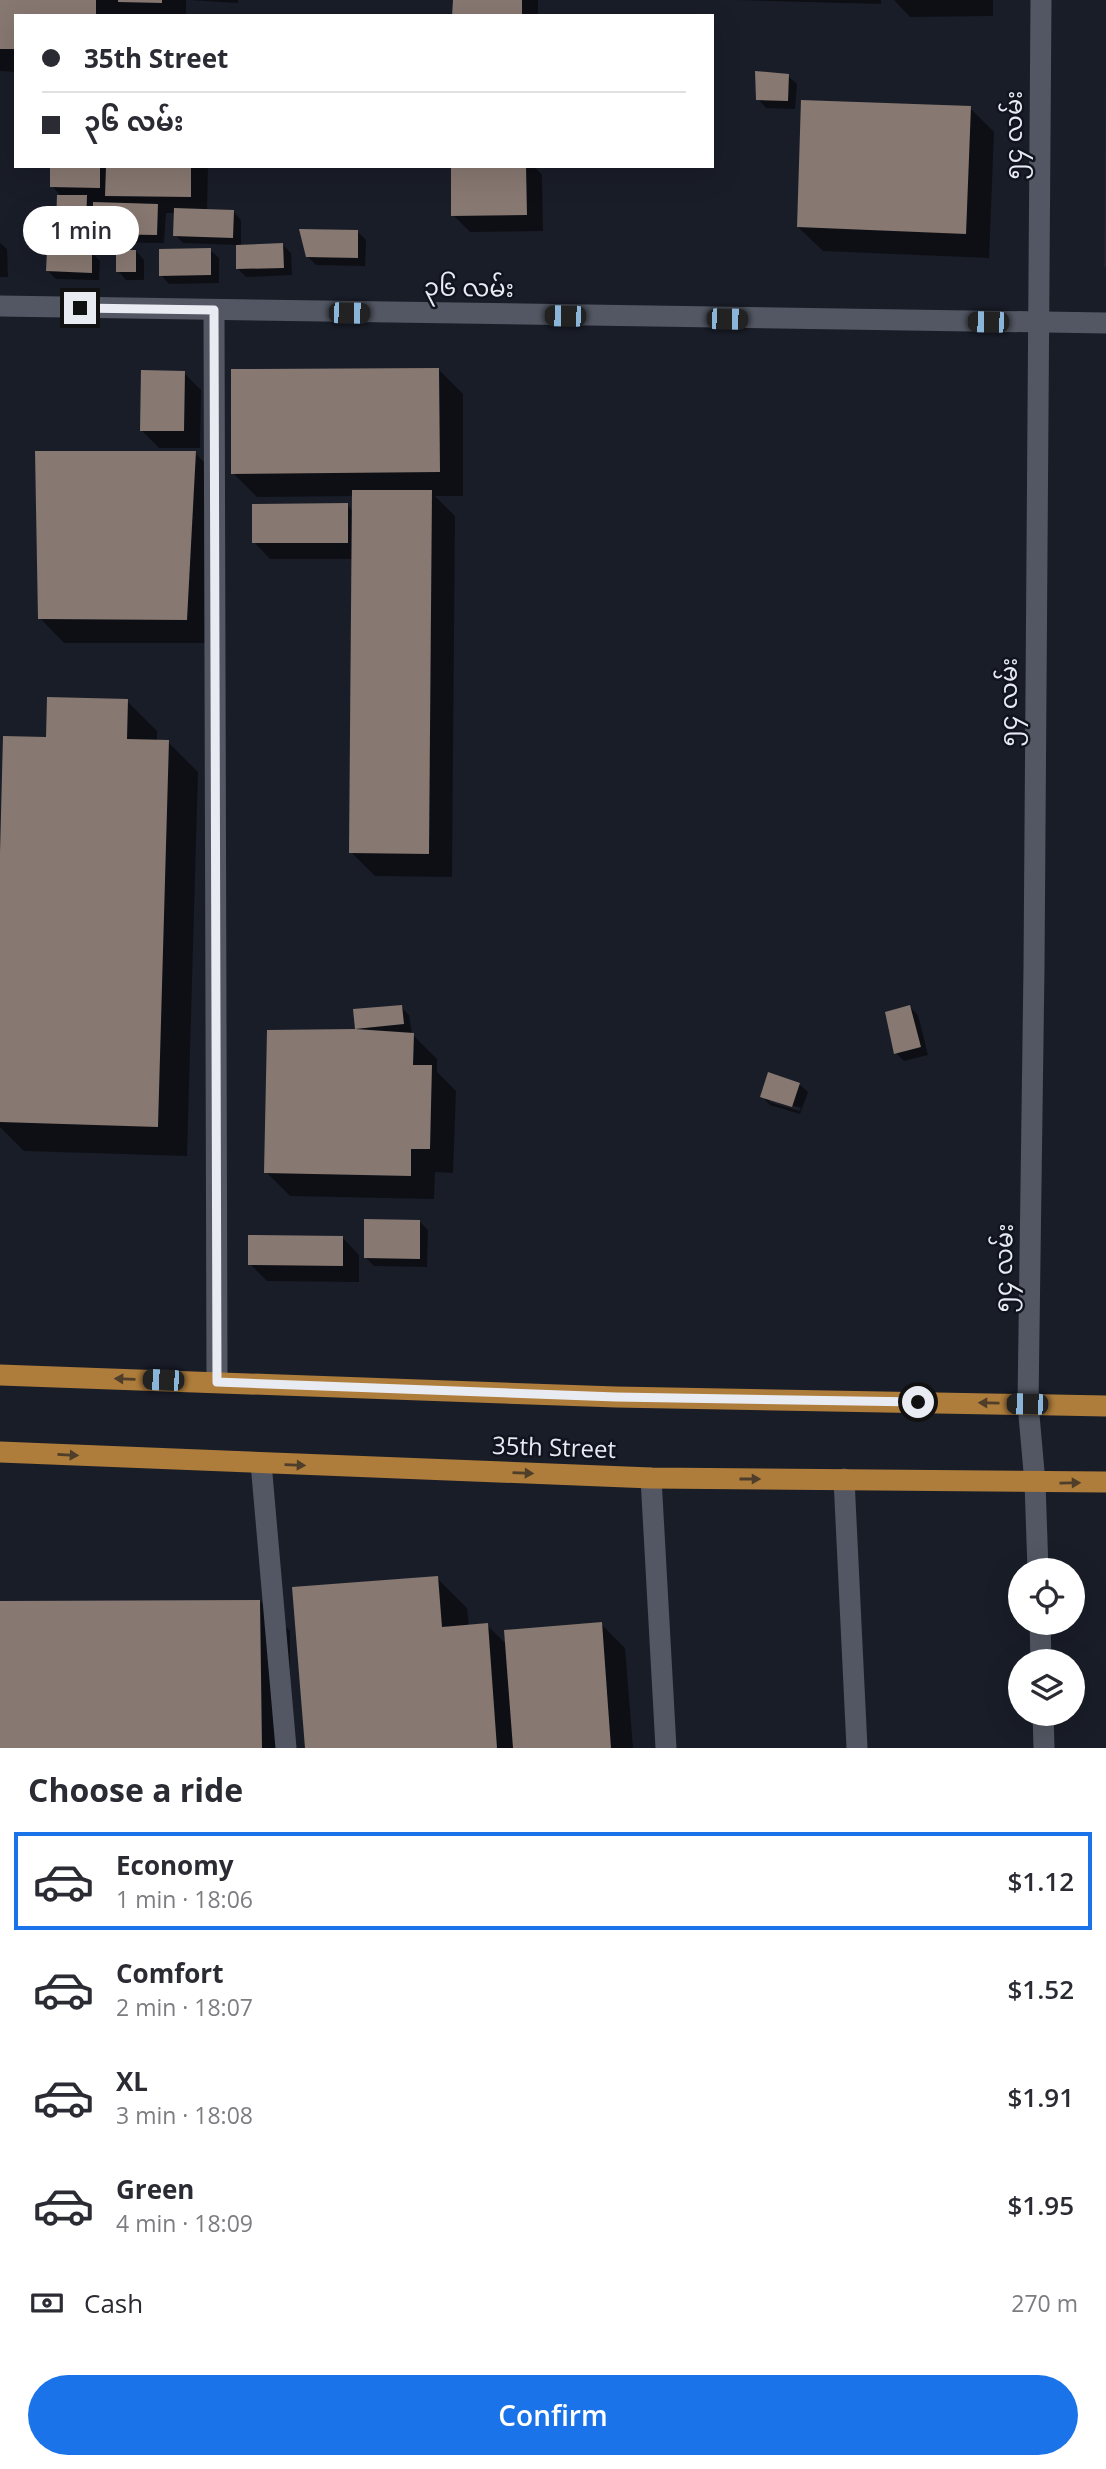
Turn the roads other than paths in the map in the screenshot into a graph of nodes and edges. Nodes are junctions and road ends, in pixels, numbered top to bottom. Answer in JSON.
{"nodes":[{"id":1,"x":1041,"y":0,"type":"edge"},
{"id":2,"x":0,"y":306,"type":"edge"},
{"id":3,"x":214,"y":310,"type":"junction"},
{"id":4,"x":1038,"y":322,"type":"junction"},
{"id":5,"x":1106,"y":323,"type":"edge"},
{"id":6,"x":0,"y":1375,"type":"edge"},
{"id":7,"x":217,"y":1382,"type":"junction"},
{"id":8,"x":1027,"y":1404,"type":"junction"},
{"id":9,"x":1106,"y":1406,"type":"edge"},
{"id":10,"x":0,"y":1452,"type":"edge"},
{"id":11,"x":261,"y":1464,"type":"junction"},
{"id":12,"x":651,"y":1478,"type":"junction"},
{"id":13,"x":844,"y":1479,"type":"junction"},
{"id":14,"x":1106,"y":1482,"type":"edge"},
{"id":15,"x":1035,"y":1483,"type":"junction"},
{"id":16,"x":1038,"y":1558,"type":"edge"},
{"id":17,"x":1043,"y":1726,"type":"edge"},
{"id":18,"x":286,"y":1748,"type":"edge"},
{"id":19,"x":666,"y":1748,"type":"edge"},
{"id":20,"x":857,"y":1748,"type":"edge"},
{"id":21,"x":1044,"y":1748,"type":"edge"}],
"edges":[{"from":1,"to":4,"type":"street","name":"၅၄ လမ်း"},
{"from":2,"to":3,"type":"street","name":"၃၆ လမ်း"},
{"from":3,"to":4,"type":"street","name":"၃၆ လမ်း"},
{"from":3,"to":7,"type":"street"},
{"from":4,"to":5,"type":"street","name":"၃၆ လမ်း"},
{"from":4,"to":8,"type":"street","name":"၅၄ လမ်း"},
{"from":7,"to":6,"type":"main road","one_way":true},
{"from":8,"to":7,"type":"main road","one_way":true},
{"from":8,"to":9,"type":"main road"},
{"from":8,"to":15,"type":"street","name":"၅၄ လမ်း"},
{"from":10,"to":11,"type":"main road","name":"35th Street","one_way":true},
{"from":11,"to":12,"type":"main road","name":"35th Street","one_way":true},
{"from":11,"to":18,"type":"street"},
{"from":12,"to":13,"type":"main road","name":"35th Street","one_way":true},
{"from":12,"to":19,"type":"street"},
{"from":13,"to":15,"type":"main road","name":"35th Street"},
{"from":13,"to":20,"type":"street"},
{"from":15,"to":14,"type":"main road","name":"35th Street","one_way":true},
{"from":15,"to":16,"type":"street","name":"၅၄ လမ်း"},
{"from":17,"to":21,"type":"street"}]}
